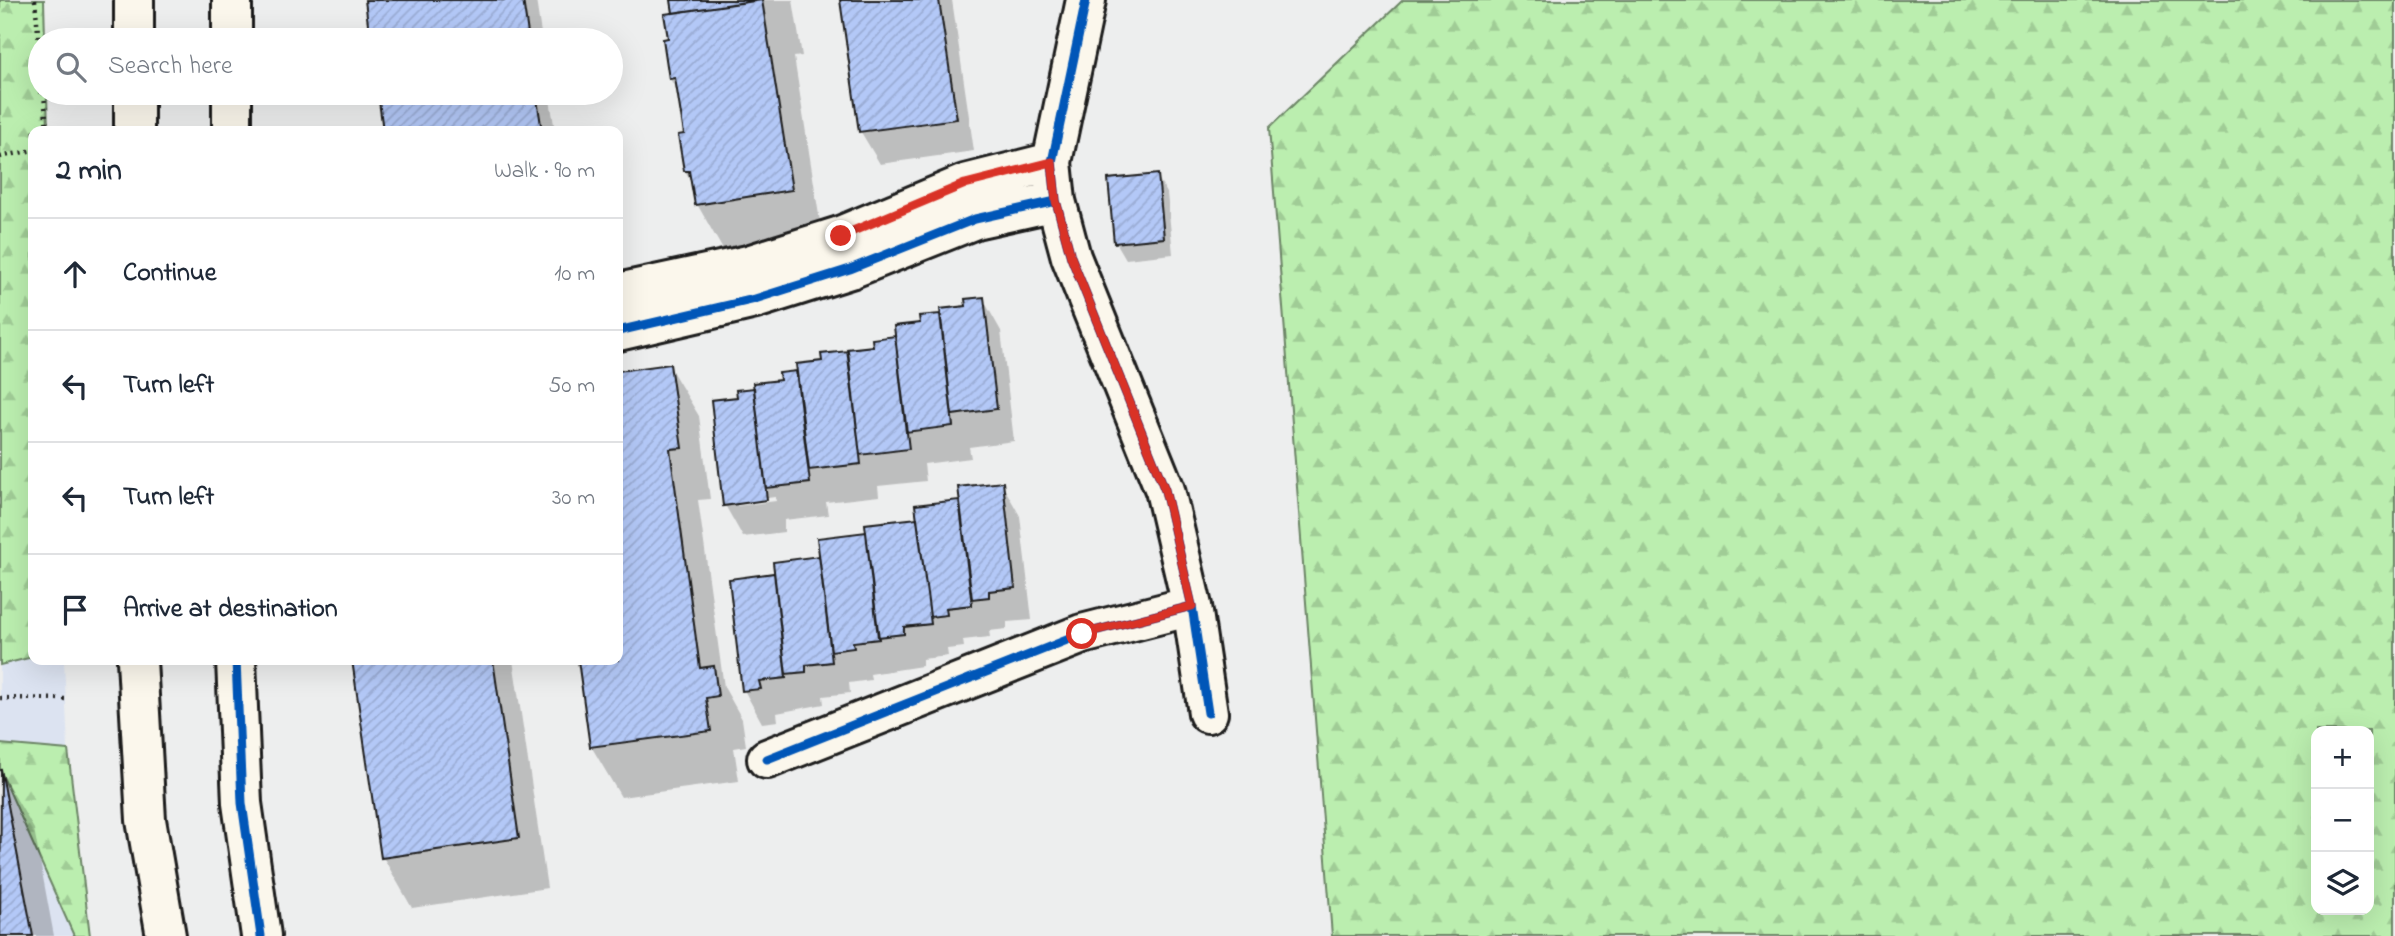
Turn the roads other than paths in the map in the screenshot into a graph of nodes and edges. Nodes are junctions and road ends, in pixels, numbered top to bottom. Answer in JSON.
{"nodes":[{"id":1,"x":134,"y":0,"type":"edge"},
{"id":2,"x":232,"y":0,"type":"edge"},
{"id":3,"x":1086,"y":0,"type":"edge"},
{"id":4,"x":134,"y":28,"type":"edge"},
{"id":5,"x":232,"y":28,"type":"edge"},
{"id":6,"x":134,"y":105,"type":"edge"},
{"id":7,"x":232,"y":105,"type":"edge"},
{"id":8,"x":134,"y":126,"type":"edge"},
{"id":9,"x":232,"y":126,"type":"edge"},
{"id":10,"x":1052,"y":162,"type":"junction"},
{"id":11,"x":1056,"y":201,"type":"junction"},
{"id":12,"x":623,"y":292,"type":"edge"},
{"id":13,"x":623,"y":330,"type":"edge"},
{"id":14,"x":1192,"y":606,"type":"junction"},
{"id":15,"x":137,"y":665,"type":"edge"},
{"id":16,"x":236,"y":665,"type":"edge"},
{"id":17,"x":1208,"y":713,"type":"dead end"},
{"id":18,"x":767,"y":759,"type":"dead end"},
{"id":19,"x":166,"y":936,"type":"edge"},
{"id":20,"x":261,"y":936,"type":"edge"}],
"edges":[{"from":1,"to":4,"type":"street"},
{"from":2,"to":5,"type":"street"},
{"from":3,"to":10,"type":"street"},
{"from":6,"to":8,"type":"street"},
{"from":7,"to":9,"type":"street"},
{"from":10,"to":11,"type":"street"},
{"from":10,"to":12,"type":"street"},
{"from":11,"to":13,"type":"street"},
{"from":11,"to":14,"type":"street"},
{"from":14,"to":17,"type":"street"},
{"from":14,"to":18,"type":"street"},
{"from":15,"to":19,"type":"street"},
{"from":16,"to":20,"type":"street"}]}
